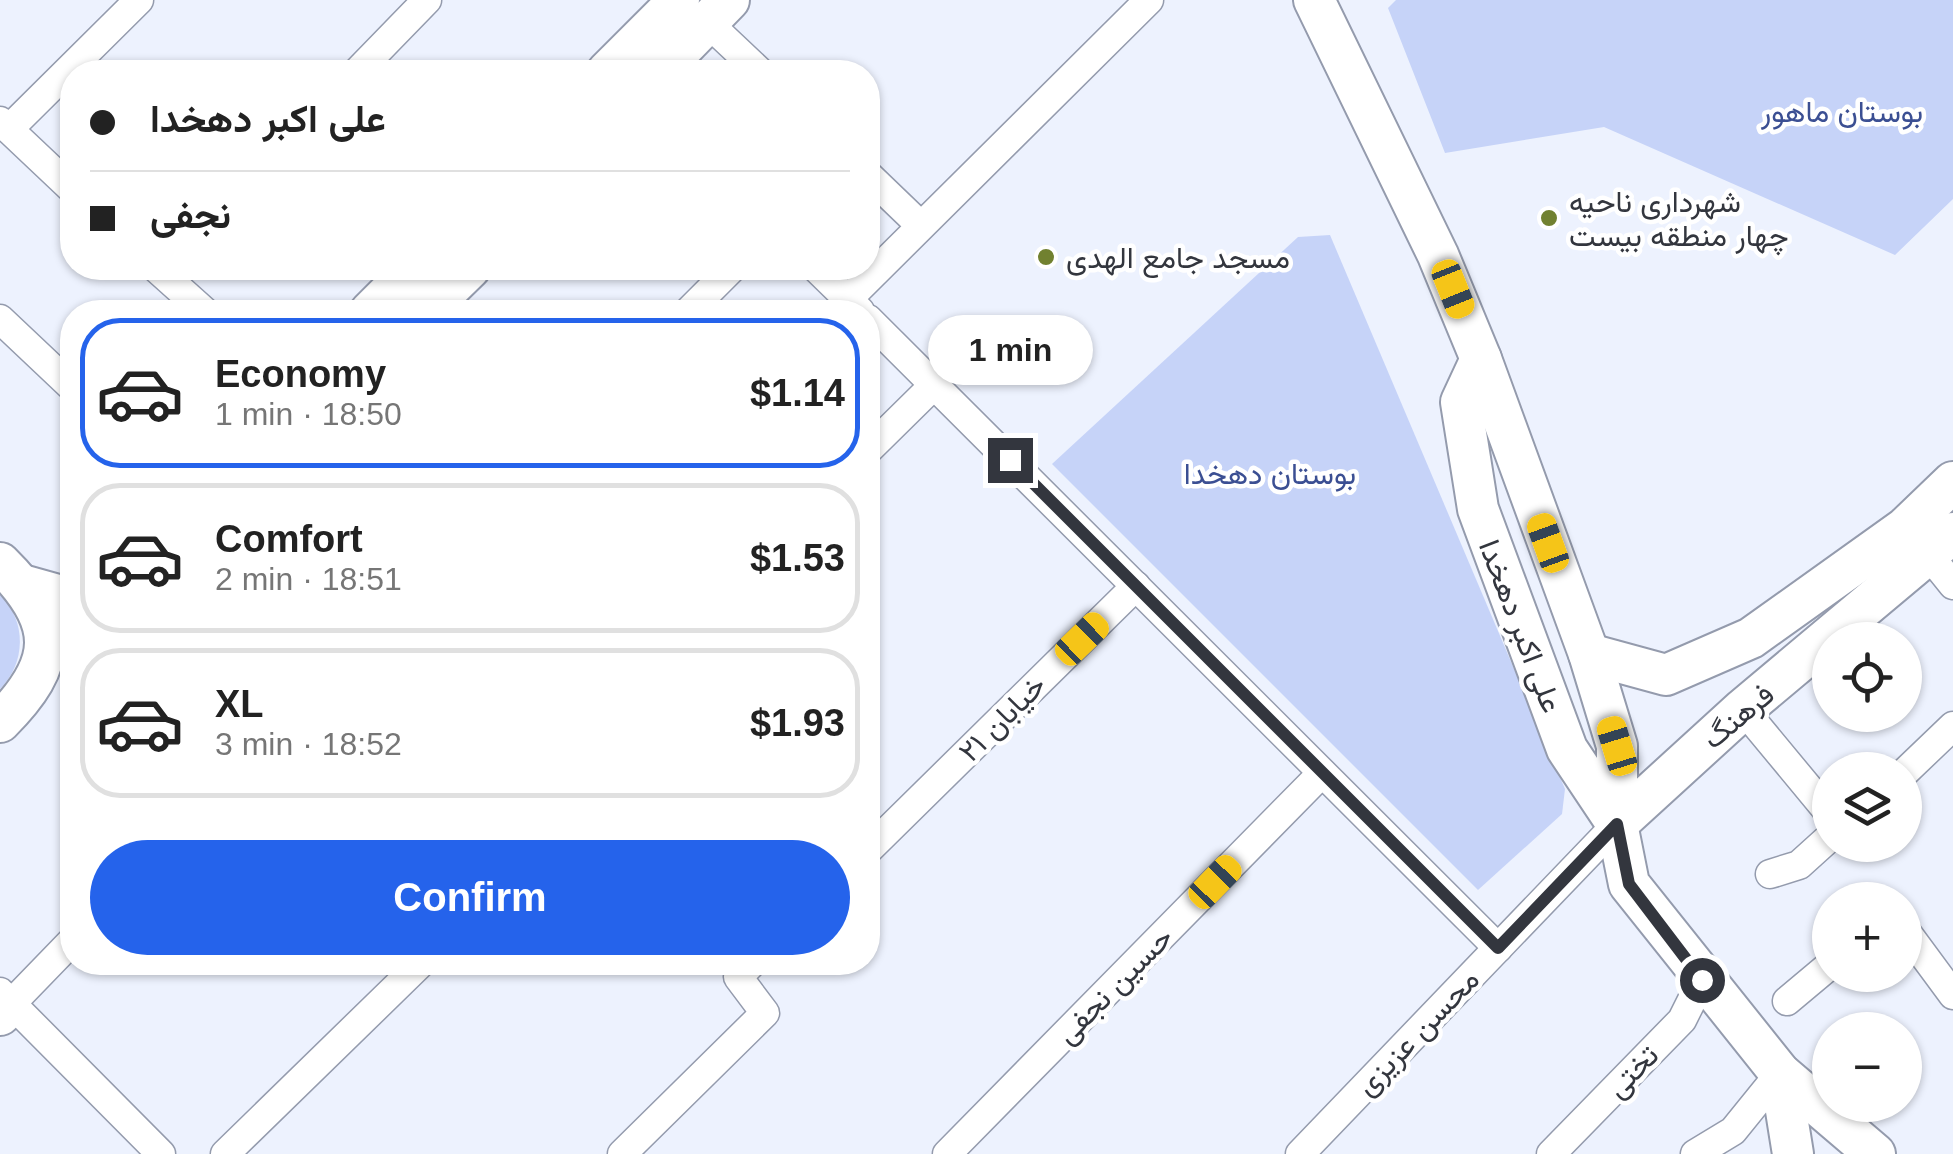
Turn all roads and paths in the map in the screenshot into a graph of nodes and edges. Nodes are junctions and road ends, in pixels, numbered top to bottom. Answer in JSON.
{"nodes":[{"id":1,"x":139,"y":0,"type":"edge"},
{"id":2,"x":426,"y":0,"type":"edge"},
{"id":3,"x":1149,"y":0,"type":"edge"},
{"id":4,"x":1314,"y":0,"type":"edge"},
{"id":5,"x":698,"y":6,"type":"edge"},
{"id":6,"x":74,"y":60,"type":"edge"},
{"id":7,"x":368,"y":60,"type":"edge"},
{"id":8,"x":624,"y":60,"type":"edge"},
{"id":9,"x":666,"y":60,"type":"edge"},
{"id":10,"x":749,"y":60,"type":"edge"},
{"id":11,"x":60,"y":73,"type":"edge"},
{"id":12,"x":4,"y":125,"type":"edge"},
{"id":13,"x":60,"y":178,"type":"edge"},
{"id":14,"x":880,"y":187,"type":"edge"},
{"id":15,"x":920,"y":225,"type":"junction"},
{"id":16,"x":173,"y":280,"type":"edge"},
{"id":17,"x":402,"y":280,"type":"edge"},
{"id":18,"x":458,"y":280,"type":"edge"},
{"id":19,"x":720,"y":280,"type":"edge"},
{"id":20,"x":828,"y":280,"type":"edge"},
{"id":21,"x":193,"y":300,"type":"edge"},
{"id":22,"x":382,"y":300,"type":"edge"},
{"id":23,"x":437,"y":300,"type":"edge"},
{"id":24,"x":700,"y":300,"type":"edge"},
{"id":25,"x":849,"y":300,"type":"edge"},
{"id":26,"x":866,"y":300,"type":"edge"},
{"id":27,"x":0,"y":319,"type":"edge"},
{"id":28,"x":880,"y":331,"type":"edge"},
{"id":29,"x":1481,"y":358,"type":"junction"},
{"id":30,"x":60,"y":376,"type":"edge"},
{"id":31,"x":934,"y":385,"type":"junction"},
{"id":32,"x":880,"y":438,"type":"edge"},
{"id":33,"x":1953,"y":482,"type":"edge"},
{"id":34,"x":1945,"y":557,"type":"edge"},
{"id":35,"x":11,"y":574,"type":"edge"},
{"id":36,"x":1136,"y":586,"type":"junction"},
{"id":37,"x":60,"y":593,"type":"edge"},
{"id":38,"x":1589,"y":654,"type":"junction"},
{"id":39,"x":60,"y":663,"type":"edge"},
{"id":40,"x":30,"y":692,"type":"junction"},
{"id":41,"x":1743,"y":709,"type":"junction"},
{"id":42,"x":0,"y":722,"type":"edge"},
{"id":43,"x":1949,"y":741,"type":"edge"},
{"id":44,"x":1922,"y":760,"type":"edge"},
{"id":45,"x":1322,"y":773,"type":"junction"},
{"id":46,"x":1812,"y":792,"type":"edge"},
{"id":47,"x":1617,"y":824,"type":"junction"},
{"id":48,"x":880,"y":838,"type":"edge"},
{"id":49,"x":1812,"y":853,"type":"edge"},
{"id":50,"x":1770,"y":874,"type":"dead end"},
{"id":51,"x":1498,"y":948,"type":"junction"},
{"id":52,"x":60,"y":952,"type":"edge"},
{"id":53,"x":1922,"y":953,"type":"edge"},
{"id":54,"x":409,"y":975,"type":"edge"},
{"id":55,"x":740,"y":975,"type":"edge"},
{"id":56,"x":1702,"y":980,"type":"junction"},
{"id":57,"x":1812,"y":980,"type":"edge"},
{"id":58,"x":1953,"y":995,"type":"edge"},
{"id":59,"x":1787,"y":1002,"type":"dead end"},
{"id":60,"x":4,"y":1003,"type":"edge"},
{"id":61,"x":1780,"y":1073,"type":"junction"},
{"id":62,"x":161,"y":1154,"type":"edge"},
{"id":63,"x":225,"y":1154,"type":"edge"},
{"id":64,"x":622,"y":1154,"type":"edge"},
{"id":65,"x":947,"y":1154,"type":"edge"},
{"id":66,"x":1300,"y":1154,"type":"edge"},
{"id":67,"x":1551,"y":1154,"type":"edge"},
{"id":68,"x":1695,"y":1154,"type":"edge"},
{"id":69,"x":1793,"y":1154,"type":"edge"},
{"id":70,"x":1874,"y":1154,"type":"edge"}],
"edges":[{"from":1,"to":6,"type":"street"},
{"from":2,"to":7,"type":"street"},
{"from":3,"to":15,"type":"street"},
{"from":4,"to":29,"type":"street","name":"علی اکبر دهخدا"},
{"from":5,"to":8,"type":"street"},
{"from":5,"to":9,"type":"street"},
{"from":5,"to":10,"type":"street"},
{"from":11,"to":12,"type":"street"},
{"from":12,"to":13,"type":"street"},
{"from":14,"to":15,"type":"street"},
{"from":15,"to":26,"type":"street"},
{"from":16,"to":21,"type":"street"},
{"from":17,"to":22,"type":"street"},
{"from":18,"to":23,"type":"street"},
{"from":19,"to":24,"type":"street"},
{"from":20,"to":25,"type":"street"},
{"from":27,"to":30,"type":"street"},
{"from":28,"to":31,"type":"street"},
{"from":29,"to":38,"type":"street","name":"علی اکبر دهخدا"},
{"from":29,"to":47,"type":"street","name":"علی اکبر دهخدا"},
{"from":31,"to":32,"type":"street"},
{"from":31,"to":36,"type":"street"},
{"from":33,"to":38,"type":"street","name":"فرهنگ"},
{"from":34,"to":41,"type":"street","name":"فرهنگ"},
{"from":35,"to":37,"type":"street"},
{"from":35,"to":40,"type":"street"},
{"from":36,"to":45,"type":"street"},
{"from":36,"to":48,"type":"street","name":"خیابان ۲۱"},
{"from":38,"to":47,"type":"street","name":"علی اکبر دهخدا"},
{"from":39,"to":40,"type":"street"},
{"from":40,"to":42,"type":"street"},
{"from":41,"to":46,"type":"street"},
{"from":41,"to":47,"type":"street","name":"فرهنگ"},
{"from":43,"to":44,"type":"street"},
{"from":45,"to":51,"type":"street"},
{"from":45,"to":65,"type":"street","name":"حسین نجفی"},
{"from":47,"to":51,"type":"street","name":"محسن عزیزی"},
{"from":47,"to":56,"type":"street","name":"علی اکبر دهخدا"},
{"from":49,"to":50,"type":"street"},
{"from":51,"to":66,"type":"street","name":"محسن عزیزی"},
{"from":52,"to":60,"type":"street"},
{"from":53,"to":58,"type":"street"},
{"from":54,"to":63,"type":"street"},
{"from":55,"to":64,"type":"street"},
{"from":56,"to":61,"type":"street","name":"علی اکبر دهخدا"},
{"from":56,"to":67,"type":"street","name":"تختی"},
{"from":57,"to":59,"type":"street"},
{"from":60,"to":62,"type":"street"},
{"from":61,"to":68,"type":"street"},
{"from":61,"to":69,"type":"street"},
{"from":61,"to":70,"type":"street","name":"علی اکبر دهخدا"}]}
